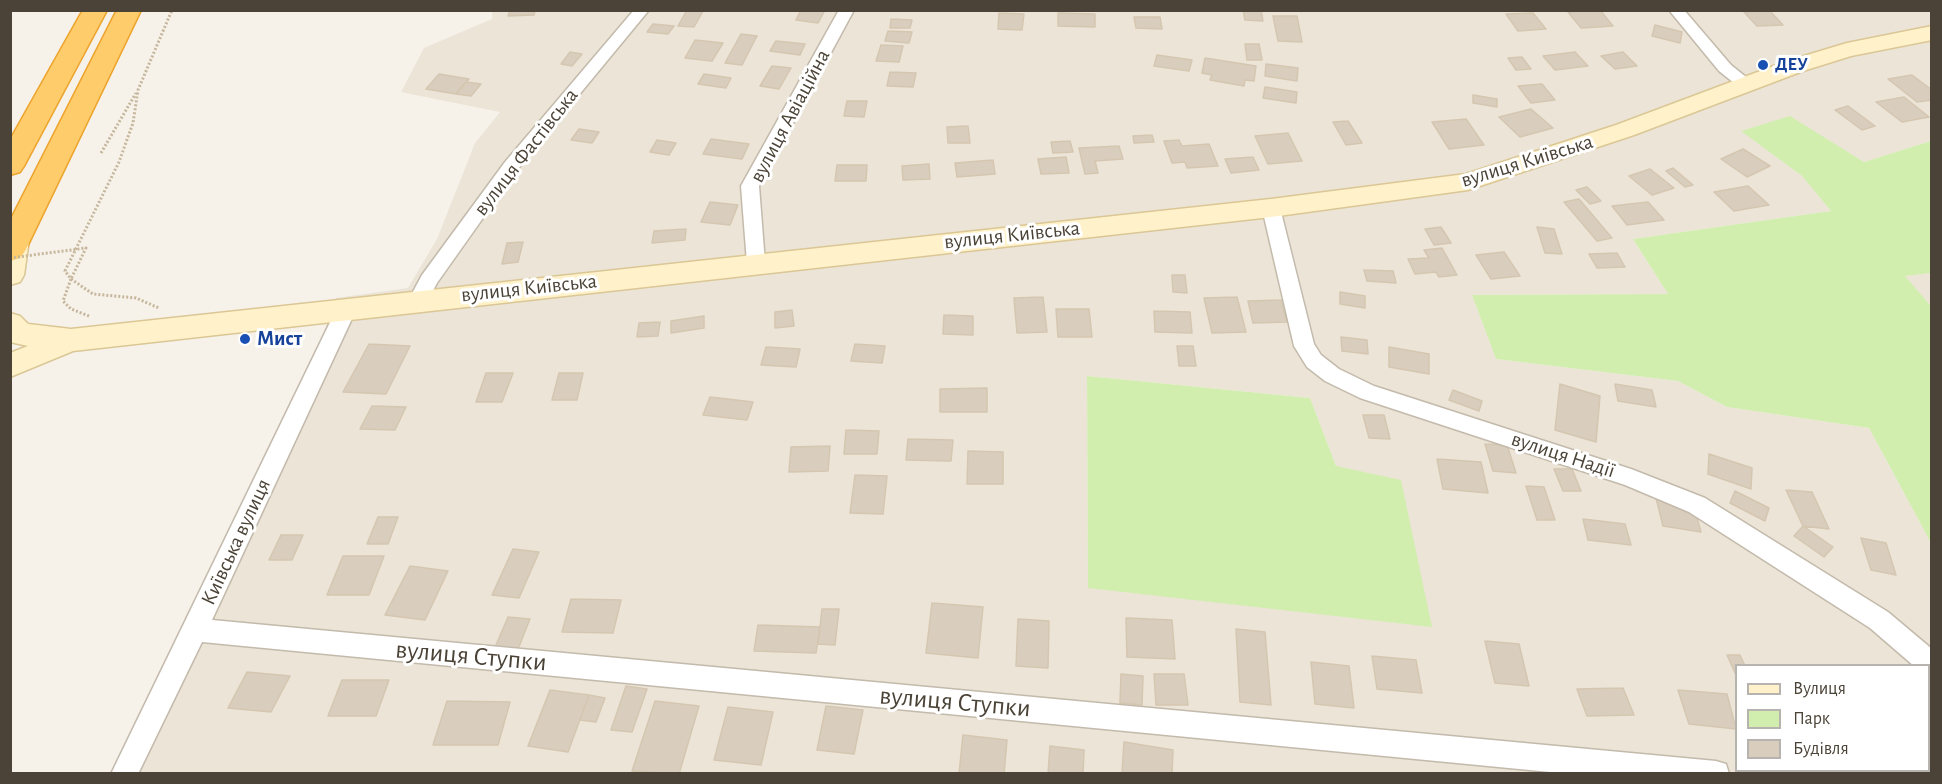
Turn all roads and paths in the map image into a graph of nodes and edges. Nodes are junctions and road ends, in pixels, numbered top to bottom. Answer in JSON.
{"nodes":[{"id":1,"x":94,"y":10,"type":"edge"},
{"id":2,"x":129,"y":10,"type":"edge"},
{"id":3,"x":172,"y":10,"type":"edge"},
{"id":4,"x":642,"y":10,"type":"edge"},
{"id":5,"x":847,"y":10,"type":"edge"},
{"id":6,"x":1676,"y":10,"type":"edge"},
{"id":7,"x":1932,"y":33,"type":"edge"},
{"id":8,"x":1745,"y":84,"type":"junction"},
{"id":9,"x":138,"y":90,"type":"junction"},
{"id":10,"x":101,"y":153,"type":"dead end"},
{"id":11,"x":10,"y":166,"type":"edge"},
{"id":12,"x":1271,"y":208,"type":"junction"},
{"id":13,"x":12,"y":250,"type":"edge"},
{"id":14,"x":756,"y":263,"type":"junction"},
{"id":15,"x":10,"y":275,"type":"edge"},
{"id":16,"x":71,"y":279,"type":"junction"},
{"id":17,"x":418,"y":301,"type":"junction"},
{"id":18,"x":72,"y":309,"type":"dead end"},
{"id":19,"x":346,"y":310,"type":"junction"},
{"id":20,"x":165,"y":311,"type":"dead end"},
{"id":21,"x":10,"y":324,"type":"edge"},
{"id":22,"x":71,"y":340,"type":"junction"},
{"id":23,"x":10,"y":366,"type":"edge"},
{"id":24,"x":195,"y":630,"type":"junction"},
{"id":25,"x":1932,"y":665,"type":"edge"},
{"id":26,"x":124,"y":774,"type":"edge"},
{"id":27,"x":1716,"y":774,"type":"edge"}],
"edges":[{"from":1,"to":11,"type":"highway"},
{"from":2,"to":13,"type":"highway"},
{"from":3,"to":9,"type":"path"},
{"from":4,"to":17,"type":"street","name":"вулиця Фастівська"},
{"from":5,"to":14,"type":"street","name":"вулиця Авіаційна"},
{"from":6,"to":8,"type":"street"},
{"from":7,"to":8,"type":"street","name":"вулиця Київська"},
{"from":8,"to":12,"type":"street","name":"вулиця Київська"},
{"from":9,"to":10,"type":"path"},
{"from":9,"to":16,"type":"path"},
{"from":12,"to":14,"type":"street","name":"вулиця Київська"},
{"from":12,"to":25,"type":"street","name":"вулиця Надії"},
{"from":13,"to":15,"type":"street"},
{"from":13,"to":16,"type":"path","bridge":true},
{"from":14,"to":17,"type":"street","name":"вулиця Київська"},
{"from":16,"to":18,"type":"path"},
{"from":16,"to":20,"type":"path"},
{"from":17,"to":19,"type":"street","name":"вулиця Київська"},
{"from":19,"to":22,"type":"street","name":"вулиця Київська"},
{"from":19,"to":24,"type":"street","name":"Київська вулиця"},
{"from":21,"to":22,"type":"street"},
{"from":22,"to":23,"type":"street"},
{"from":24,"to":26,"type":"street","name":"Київська вулиця"},
{"from":24,"to":27,"type":"street","name":"вулиця Ступки"}]}
